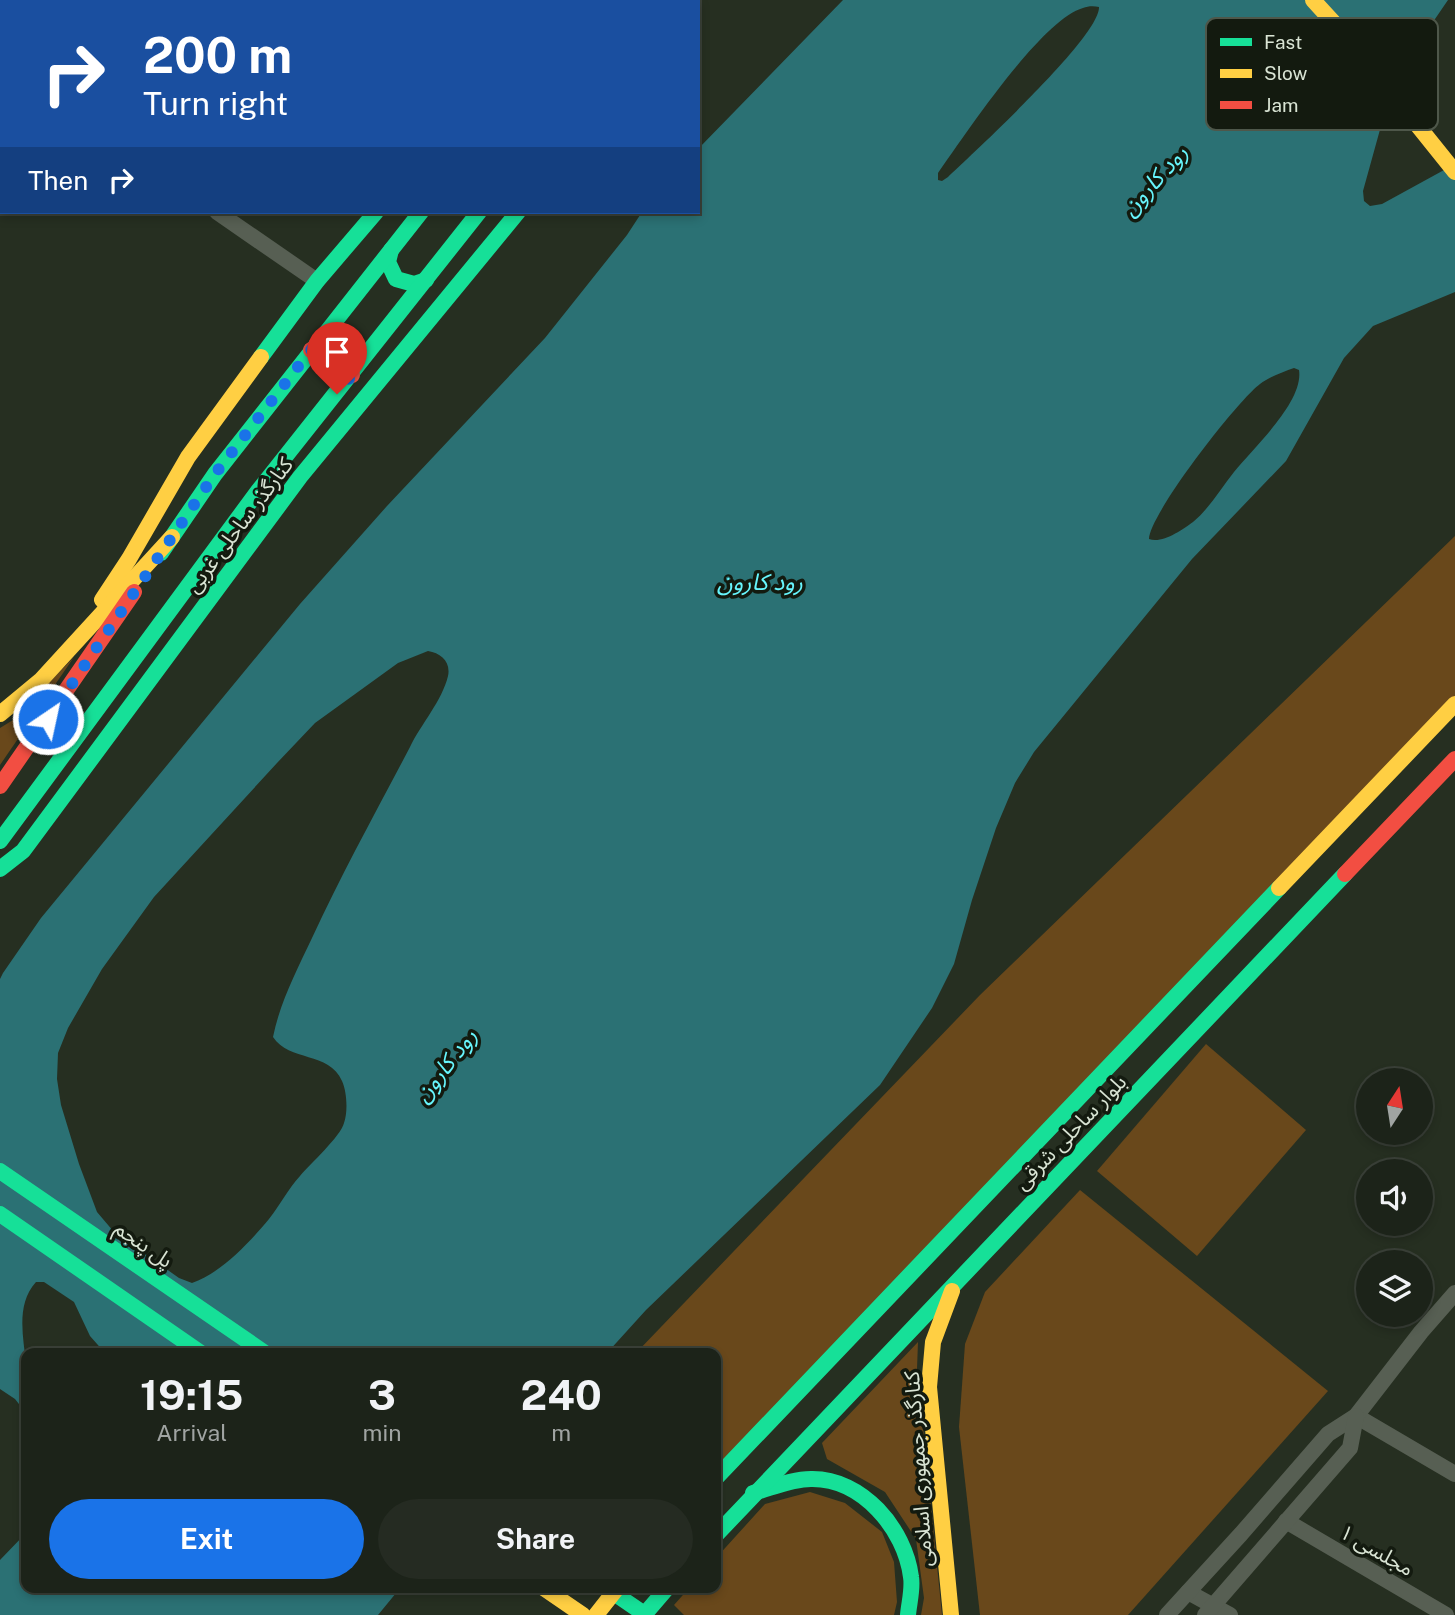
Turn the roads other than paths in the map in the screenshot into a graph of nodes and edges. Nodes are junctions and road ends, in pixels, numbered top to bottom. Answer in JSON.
{"nodes":[{"id":1,"x":1313,"y":0,"type":"edge"},
{"id":2,"x":1330,"y":0,"type":"edge"},
{"id":3,"x":1329,"y":18,"type":"edge"},
{"id":4,"x":1345,"y":18,"type":"edge"},
{"id":5,"x":1421,"y":130,"type":"edge"},
{"id":6,"x":1438,"y":130,"type":"edge"},
{"id":7,"x":1455,"y":150,"type":"edge"},
{"id":8,"x":1455,"y":173,"type":"edge"},
{"id":9,"x":221,"y":214,"type":"edge"},
{"id":10,"x":374,"y":214,"type":"edge"},
{"id":11,"x":419,"y":214,"type":"edge"},
{"id":12,"x":477,"y":214,"type":"edge"},
{"id":13,"x":516,"y":214,"type":"edge"},
{"id":14,"x":391,"y":250,"type":"junction"},
{"id":15,"x":426,"y":280,"type":"junction"},
{"id":16,"x":317,"y":281,"type":"junction"},
{"id":17,"x":311,"y":350,"type":"junction"},
{"id":18,"x":352,"y":375,"type":"junction"},
{"id":19,"x":172,"y":537,"type":"junction"},
{"id":20,"x":62,"y":657,"type":"junction"},
{"id":21,"x":1455,"y":704,"type":"edge"},
{"id":22,"x":0,"y":714,"type":"edge"},
{"id":23,"x":1455,"y":759,"type":"edge"},
{"id":24,"x":1408,"y":781,"type":"junction"},
{"id":25,"x":0,"y":786,"type":"edge"},
{"id":26,"x":0,"y":841,"type":"edge"},
{"id":27,"x":0,"y":869,"type":"edge"},
{"id":28,"x":0,"y":1171,"type":"edge"},
{"id":29,"x":0,"y":1214,"type":"edge"},
{"id":30,"x":956,"y":1281,"type":"junction"},
{"id":31,"x":1455,"y":1293,"type":"edge"},
{"id":32,"x":194,"y":1348,"type":"edge"},
{"id":33,"x":258,"y":1348,"type":"edge"},
{"id":34,"x":1356,"y":1416,"type":"junction"},
{"id":35,"x":721,"y":1473,"type":"edge"},
{"id":36,"x":1455,"y":1474,"type":"edge"},
{"id":37,"x":753,"y":1493,"type":"junction"},
{"id":38,"x":1286,"y":1521,"type":"junction"},
{"id":39,"x":721,"y":1529,"type":"edge"},
{"id":40,"x":1188,"y":1592,"type":"junction"},
{"id":41,"x":551,"y":1593,"type":"edge"},
{"id":42,"x":613,"y":1593,"type":"edge"},
{"id":43,"x":614,"y":1593,"type":"edge"},
{"id":44,"x":663,"y":1593,"type":"edge"},
{"id":45,"x":1209,"y":1610,"type":"edge"},
{"id":46,"x":583,"y":1615,"type":"edge"},
{"id":47,"x":596,"y":1615,"type":"edge"},
{"id":48,"x":645,"y":1615,"type":"edge"},
{"id":49,"x":908,"y":1615,"type":"edge"},
{"id":50,"x":951,"y":1615,"type":"edge"},
{"id":51,"x":1167,"y":1615,"type":"edge"},
{"id":52,"x":1230,"y":1615,"type":"edge"},
{"id":53,"x":1446,"y":1615,"type":"edge"}],
"edges":[{"from":1,"to":3,"type":"main road"},
{"from":2,"to":4,"type":"main road"},
{"from":5,"to":8,"type":"main road"},
{"from":6,"to":7,"type":"main road"},
{"from":9,"to":16,"type":"street"},
{"from":10,"to":16,"type":"main road"},
{"from":11,"to":14,"type":"main road"},
{"from":12,"to":15,"type":"main road"},
{"from":13,"to":27,"type":"main road","name":"کنارگذر ساحلی غربی"},
{"from":14,"to":15,"type":"main road"},
{"from":14,"to":17,"type":"main road"},
{"from":15,"to":18,"type":"main road"},
{"from":16,"to":20,"type":"main road"},
{"from":17,"to":18,"type":"main road"},
{"from":17,"to":19,"type":"main road"},
{"from":18,"to":26,"type":"main road"},
{"from":19,"to":20,"type":"main road"},
{"from":19,"to":25,"type":"main road"},
{"from":20,"to":22,"type":"main road"},
{"from":21,"to":24,"type":"main road","name":"بلوار ساحلی شرقی"},
{"from":23,"to":24,"type":"main road","name":"بلوار ساحلی شرقی"},
{"from":24,"to":30,"type":"main road","name":"بلوار ساحلی شرقی"},
{"from":24,"to":35,"type":"main road","name":"بلوار ساحلی شرقی"},
{"from":28,"to":33,"type":"main road","name":"پل پنجم"},
{"from":29,"to":32,"type":"main road"},
{"from":30,"to":37,"type":"main road","name":"بلوار ساحلی شرقی"},
{"from":30,"to":50,"type":"main road","name":"کنارگذر جمهوری اسلامی"},
{"from":31,"to":34,"type":"street"},
{"from":34,"to":36,"type":"street"},
{"from":34,"to":38,"type":"street"},
{"from":34,"to":40,"type":"street"},
{"from":37,"to":39,"type":"main road","name":"بلوار ساحلی شرقی"},
{"from":37,"to":49,"type":"main road"},
{"from":38,"to":45,"type":"street"},
{"from":38,"to":53,"type":"street","name":"مجلسی ۱"},
{"from":40,"to":45,"type":"street"},
{"from":40,"to":51,"type":"street"},
{"from":41,"to":46,"type":"main road"},
{"from":42,"to":47,"type":"main road"},
{"from":43,"to":48,"type":"main road"},
{"from":44,"to":48,"type":"main road"},
{"from":45,"to":52,"type":"street"}]}
